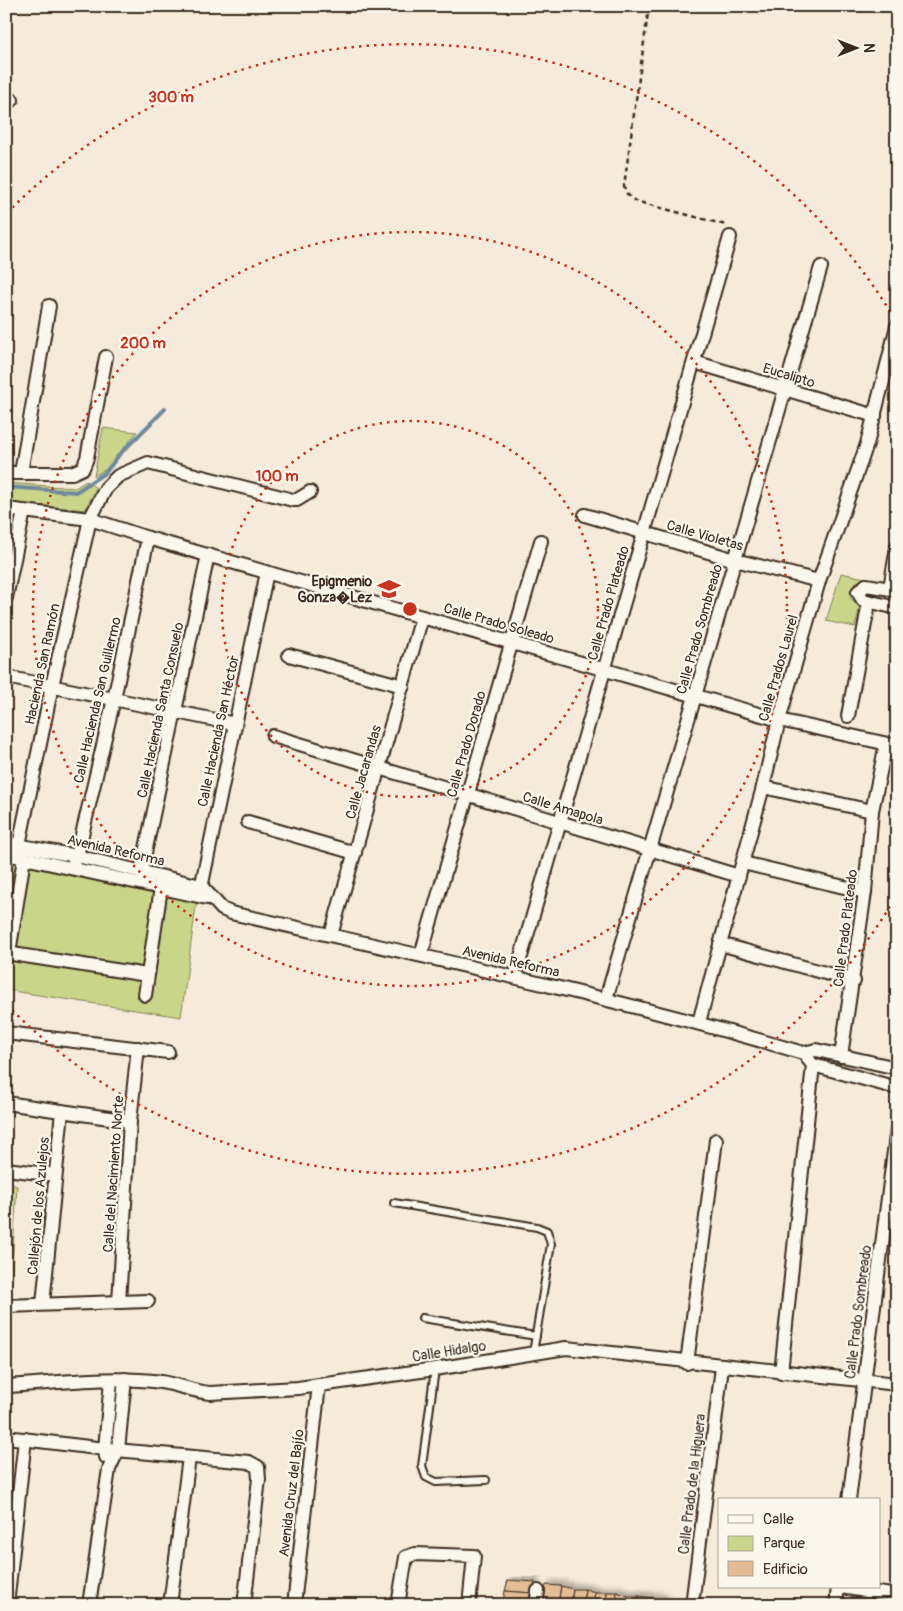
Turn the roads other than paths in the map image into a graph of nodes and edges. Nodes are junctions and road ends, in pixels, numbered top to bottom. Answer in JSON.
{"nodes":[{"id":1,"x":730,"y":237,"type":"road end"},
{"id":2,"x":821,"y":266,"type":"dead end"},
{"id":3,"x":49,"y":306,"type":"dead end"},
{"id":4,"x":897,"y":326,"type":"edge"},
{"id":5,"x":106,"y":357,"type":"dead end"},
{"id":6,"x":694,"y":362,"type":"junction"},
{"id":7,"x":785,"y":389,"type":"junction"},
{"id":8,"x":874,"y":416,"type":"junction"},
{"id":9,"x":6,"y":473,"type":"edge"},
{"id":10,"x":21,"y":473,"type":"junction"},
{"id":11,"x":310,"y":492,"type":"dead end"},
{"id":12,"x":6,"y":509,"type":"edge"},
{"id":13,"x":24,"y":511,"type":"junction"},
{"id":14,"x":585,"y":515,"type":"dead end"},
{"id":15,"x":90,"y":518,"type":"junction"},
{"id":16,"x":644,"y":532,"type":"junction"},
{"id":17,"x":148,"y":538,"type":"junction"},
{"id":18,"x":541,"y":541,"type":"dead end"},
{"id":19,"x":897,"y":547,"type":"edge"},
{"id":20,"x":208,"y":555,"type":"junction"},
{"id":21,"x":735,"y":560,"type":"junction"},
{"id":22,"x":267,"y":572,"type":"junction"},
{"id":23,"x":819,"y":581,"type":"junction"},
{"id":24,"x":893,"y":589,"type":"edge"},
{"id":25,"x":6,"y":598,"type":"edge"},
{"id":26,"x":869,"y":602,"type":"junction"},
{"id":27,"x":897,"y":608,"type":"edge"},
{"id":28,"x":422,"y":617,"type":"junction"},
{"id":29,"x":511,"y":643,"type":"junction"},
{"id":30,"x":289,"y":655,"type":"dead end"},
{"id":31,"x":605,"y":670,"type":"junction"},
{"id":32,"x":6,"y":677,"type":"edge"},
{"id":33,"x":52,"y":686,"type":"junction"},
{"id":34,"x":403,"y":686,"type":"junction"},
{"id":35,"x":695,"y":696,"type":"junction"},
{"id":36,"x":114,"y":699,"type":"junction"},
{"id":37,"x":175,"y":712,"type":"junction"},
{"id":38,"x":848,"y":716,"type":"dead end"},
{"id":39,"x":779,"y":720,"type":"junction"},
{"id":40,"x":236,"y":724,"type":"junction"},
{"id":41,"x":273,"y":736,"type":"dead end"},
{"id":42,"x":891,"y":745,"type":"edge"},
{"id":43,"x":379,"y":768,"type":"junction"},
{"id":44,"x":763,"y":787,"type":"junction"},
{"id":45,"x":467,"y":795,"type":"junction"},
{"id":46,"x":872,"y":810,"type":"junction"},
{"id":47,"x":248,"y":822,"type":"dead end"},
{"id":48,"x":560,"y":823,"type":"junction"},
{"id":49,"x":13,"y":844,"type":"edge"},
{"id":50,"x":650,"y":850,"type":"junction"},
{"id":51,"x":355,"y":853,"type":"junction"},
{"id":52,"x":6,"y":854,"type":"edge"},
{"id":53,"x":77,"y":856,"type":"junction"},
{"id":54,"x":24,"y":858,"type":"junction"},
{"id":55,"x":743,"y":863,"type":"junction"},
{"id":56,"x":72,"y":868,"type":"junction"},
{"id":57,"x":141,"y":872,"type":"junction"},
{"id":58,"x":739,"y":876,"type":"junction"},
{"id":59,"x":162,"y":882,"type":"junction"},
{"id":60,"x":200,"y":892,"type":"junction"},
{"id":61,"x":865,"y":892,"type":"junction"},
{"id":62,"x":331,"y":936,"type":"junction"},
{"id":63,"x":720,"y":944,"type":"junction"},
{"id":64,"x":8,"y":953,"type":"edge"},
{"id":65,"x":420,"y":956,"type":"junction"},
{"id":66,"x":147,"y":975,"type":"junction"},
{"id":67,"x":516,"y":977,"type":"junction"},
{"id":68,"x":854,"y":981,"type":"junction"},
{"id":69,"x":145,"y":995,"type":"dead end"},
{"id":70,"x":606,"y":999,"type":"junction"},
{"id":71,"x":699,"y":1022,"type":"junction"},
{"id":72,"x":6,"y":1032,"type":"edge"},
{"id":73,"x":138,"y":1048,"type":"junction"},
{"id":74,"x":168,"y":1052,"type":"dead end"},
{"id":75,"x":803,"y":1053,"type":"junction"},
{"id":76,"x":841,"y":1056,"type":"junction"},
{"id":77,"x":813,"y":1065,"type":"junction"},
{"id":78,"x":897,"y":1068,"type":"edge"},
{"id":79,"x":897,"y":1088,"type":"edge"},
{"id":80,"x":6,"y":1103,"type":"edge"},
{"id":81,"x":62,"y":1111,"type":"junction"},
{"id":82,"x":130,"y":1121,"type":"junction"},
{"id":83,"x":897,"y":1128,"type":"edge"},
{"id":84,"x":716,"y":1140,"type":"dead end"},
{"id":85,"x":6,"y":1170,"type":"edge"},
{"id":86,"x":55,"y":1175,"type":"junction"},
{"id":87,"x":394,"y":1202,"type":"dead end"},
{"id":88,"x":148,"y":1301,"type":"dead end"},
{"id":89,"x":119,"y":1302,"type":"junction"},
{"id":90,"x":43,"y":1304,"type":"junction"},
{"id":91,"x":6,"y":1306,"type":"edge"},
{"id":92,"x":422,"y":1318,"type":"dead end"},
{"id":93,"x":536,"y":1336,"type":"junction"},
{"id":94,"x":533,"y":1353,"type":"junction"},
{"id":95,"x":687,"y":1363,"type":"junction"},
{"id":96,"x":722,"y":1366,"type":"junction"},
{"id":97,"x":435,"y":1370,"type":"junction"},
{"id":98,"x":781,"y":1373,"type":"junction"},
{"id":99,"x":125,"y":1379,"type":"junction"},
{"id":100,"x":110,"y":1380,"type":"junction"},
{"id":101,"x":864,"y":1381,"type":"junction"},
{"id":102,"x":897,"y":1384,"type":"edge"},
{"id":103,"x":319,"y":1385,"type":"junction"},
{"id":104,"x":6,"y":1386,"type":"edge"},
{"id":105,"x":6,"y":1437,"type":"edge"},
{"id":106,"x":24,"y":1439,"type":"junction"},
{"id":107,"x":111,"y":1450,"type":"junction"},
{"id":108,"x":189,"y":1457,"type":"junction"},
{"id":109,"x":486,"y":1480,"type":"dead end"},
{"id":110,"x":849,"y":1498,"type":"edge"},
{"id":111,"x":839,"y":1588,"type":"edge"},
{"id":112,"x":845,"y":1588,"type":"edge"},
{"id":113,"x":538,"y":1591,"type":"dead end"},
{"id":114,"x":897,"y":1596,"type":"edge"},
{"id":115,"x":7,"y":1605,"type":"edge"},
{"id":116,"x":89,"y":1605,"type":"edge"},
{"id":117,"x":170,"y":1605,"type":"edge"},
{"id":118,"x":244,"y":1605,"type":"edge"},
{"id":119,"x":294,"y":1605,"type":"edge"},
{"id":120,"x":398,"y":1605,"type":"edge"},
{"id":121,"x":469,"y":1605,"type":"edge"},
{"id":122,"x":536,"y":1605,"type":"edge"},
{"id":123,"x":692,"y":1605,"type":"edge"},
{"id":124,"x":836,"y":1605,"type":"edge"}],
"edges":[{"from":1,"to":6,"type":"street","name":"Calle Prado Plateado"},
{"from":2,"to":7,"type":"street","name":"Calle Prado Sombreado"},
{"from":3,"to":10,"type":"street"},
{"from":4,"to":8,"type":"street","name":"Calle Prados Laurel"},
{"from":5,"to":10,"type":"street"},
{"from":6,"to":7,"type":"street","name":"Eucalipto"},
{"from":6,"to":16,"type":"street","name":"Calle Prado Plateado"},
{"from":7,"to":8,"type":"street","name":"Eucalipto"},
{"from":7,"to":21,"type":"street","name":"Calle Prado Sombreado"},
{"from":8,"to":23,"type":"street","name":"Calle Prados Laurel"},
{"from":9,"to":10,"type":"street"},
{"from":11,"to":15,"type":"street","name":"Hacienda San Ramón"},
{"from":12,"to":13,"type":"street","name":"Calle Prado Soleado"},
{"from":13,"to":15,"type":"street","name":"Calle Prado Soleado"},
{"from":13,"to":25,"type":"street"},
{"from":14,"to":16,"type":"street","name":"Calle Violetas"},
{"from":15,"to":17,"type":"street","name":"Calle Prado Soleado"},
{"from":15,"to":33,"type":"street","name":"Hacienda San Ramón"},
{"from":16,"to":21,"type":"street","name":"Calle Violetas"},
{"from":16,"to":31,"type":"street","name":"Calle Prado Plateado"},
{"from":17,"to":20,"type":"street","name":"Calle Prado Soleado"},
{"from":17,"to":36,"type":"street","name":"Calle Hacienda San Guillermo"},
{"from":18,"to":29,"type":"street","name":"Calle Prado Dorado"},
{"from":19,"to":24,"type":"street"},
{"from":20,"to":22,"type":"street","name":"Calle Prado Soleado"},
{"from":20,"to":37,"type":"street","name":"Calle Hacienda Santa Consuelo"},
{"from":21,"to":23,"type":"street","name":"Calle Violetas"},
{"from":21,"to":35,"type":"street","name":"Calle Prado Sombreado"},
{"from":22,"to":28,"type":"street","name":"Calle Prado Soleado"},
{"from":22,"to":40,"type":"street","name":"Calle Hacienda San Héctor"},
{"from":23,"to":39,"type":"street","name":"Calle Prados Laurel"},
{"from":24,"to":26,"type":"street"},
{"from":26,"to":27,"type":"street"},
{"from":26,"to":38,"type":"street"},
{"from":28,"to":29,"type":"street","name":"Calle Prado Soleado"},
{"from":28,"to":34,"type":"street","name":"Calle Jacarandas"},
{"from":29,"to":31,"type":"street","name":"Calle Prado Soleado"},
{"from":29,"to":45,"type":"street","name":"Calle Prado Dorado"},
{"from":30,"to":34,"type":"street"},
{"from":31,"to":35,"type":"street","name":"Calle Prado Soleado"},
{"from":31,"to":48,"type":"street","name":"Calle Prado Plateado"},
{"from":32,"to":33,"type":"street"},
{"from":33,"to":36,"type":"street"},
{"from":33,"to":49,"type":"street","name":"Hacienda San Ramón"},
{"from":34,"to":43,"type":"street","name":"Calle Jacarandas"},
{"from":35,"to":39,"type":"street","name":"Calle Prado Soleado"},
{"from":35,"to":50,"type":"street","name":"Calle Prado Sombreado"},
{"from":36,"to":37,"type":"street"},
{"from":36,"to":53,"type":"street","name":"Calle Hacienda San Guillermo"},
{"from":37,"to":40,"type":"street"},
{"from":37,"to":57,"type":"street","name":"Calle Hacienda Santa Consuelo"},
{"from":39,"to":42,"type":"street","name":"Calle Prado Soleado"},
{"from":39,"to":44,"type":"street","name":"Calle Prados Laurel"},
{"from":40,"to":60,"type":"street","name":"Calle Hacienda San Héctor"},
{"from":41,"to":43,"type":"street","name":"Calle Amapola"},
{"from":42,"to":46,"type":"street","name":"Calle Prado Plateado"},
{"from":43,"to":45,"type":"street","name":"Calle Amapola"},
{"from":43,"to":51,"type":"street","name":"Calle Jacarandas"},
{"from":44,"to":46,"type":"street"},
{"from":44,"to":55,"type":"street","name":"Calle Prados Laurel"},
{"from":45,"to":48,"type":"street","name":"Calle Amapola"},
{"from":45,"to":65,"type":"street","name":"Calle Prado Dorado"},
{"from":46,"to":61,"type":"street","name":"Calle Prado Plateado"},
{"from":47,"to":51,"type":"street"},
{"from":48,"to":50,"type":"street","name":"Calle Amapola"},
{"from":48,"to":67,"type":"street","name":"Calle Prado Plateado"},
{"from":49,"to":53,"type":"street","name":"Avenida Reforma"},
{"from":50,"to":58,"type":"street","name":"Calle Amapola"},
{"from":50,"to":70,"type":"street","name":"Calle Prado Sombreado"},
{"from":51,"to":62,"type":"street","name":"Calle Jacarandas"},
{"from":52,"to":54,"type":"street","name":"Avenida Reforma"},
{"from":53,"to":56,"type":"street","name":"Calle Hacienda San Guillermo"},
{"from":53,"to":57,"type":"street","name":"Avenida Reforma"},
{"from":54,"to":56,"type":"street","name":"Avenida Reforma"},
{"from":54,"to":64,"type":"street"},
{"from":55,"to":58,"type":"street","name":"Calle Prados Laurel"},
{"from":55,"to":61,"type":"street"},
{"from":56,"to":59,"type":"street","name":"Avenida Reforma"},
{"from":57,"to":59,"type":"street","name":"Avenida Reforma"},
{"from":58,"to":63,"type":"street","name":"Calle Prados Laurel"},
{"from":59,"to":60,"type":"street","name":"Avenida Reforma"},
{"from":59,"to":66,"type":"street"},
{"from":60,"to":62,"type":"street","name":"Avenida Reforma"},
{"from":61,"to":68,"type":"street","name":"Calle Prado Plateado"},
{"from":62,"to":65,"type":"street","name":"Avenida Reforma"},
{"from":63,"to":68,"type":"street"},
{"from":63,"to":71,"type":"street","name":"Calle Prados Laurel"},
{"from":64,"to":66,"type":"street"},
{"from":65,"to":67,"type":"street","name":"Avenida Reforma"},
{"from":66,"to":69,"type":"street"},
{"from":67,"to":70,"type":"street","name":"Avenida Reforma"},
{"from":68,"to":76,"type":"street","name":"Calle Prado Plateado"},
{"from":70,"to":71,"type":"street","name":"Avenida Reforma"},
{"from":71,"to":75,"type":"street","name":"Avenida Reforma"},
{"from":72,"to":73,"type":"street"},
{"from":73,"to":74,"type":"street"},
{"from":73,"to":82,"type":"street","name":"Calle del Nacimiento Norte"},
{"from":75,"to":76,"type":"street","name":"Avenida Reforma"},
{"from":75,"to":77,"type":"street"},
{"from":76,"to":78,"type":"street","name":"Avenida Reforma"},
{"from":77,"to":79,"type":"street"},
{"from":77,"to":98,"type":"street"},
{"from":80,"to":81,"type":"street"},
{"from":81,"to":82,"type":"street"},
{"from":81,"to":86,"type":"street","name":"Callejón de los Azulejos"},
{"from":82,"to":89,"type":"street","name":"Calle del Nacimiento Norte"},
{"from":83,"to":101,"type":"street","name":"Calle Prado Sombreado"},
{"from":84,"to":95,"type":"street"},
{"from":85,"to":86,"type":"street"},
{"from":86,"to":90,"type":"street","name":"Callejón de los Azulejos"},
{"from":87,"to":93,"type":"lane"},
{"from":88,"to":89,"type":"street"},
{"from":89,"to":90,"type":"street"},
{"from":90,"to":91,"type":"street"},
{"from":92,"to":93,"type":"lane"},
{"from":93,"to":94,"type":"lane"},
{"from":94,"to":95,"type":"street","name":"Calle Hidalgo"},
{"from":94,"to":97,"type":"street","name":"Calle Hidalgo"},
{"from":95,"to":96,"type":"street","name":"Calle Hidalgo"},
{"from":96,"to":98,"type":"street","name":"Calle Hidalgo"},
{"from":96,"to":123,"type":"street","name":"Calle Prado de la Higuera"},
{"from":97,"to":103,"type":"street","name":"Calle Hidalgo"},
{"from":97,"to":109,"type":"lane"},
{"from":98,"to":101,"type":"street","name":"Calle Hidalgo"},
{"from":99,"to":100,"type":"street","name":"Calle Hidalgo"},
{"from":99,"to":103,"type":"street","name":"Calle Hidalgo"},
{"from":99,"to":107,"type":"street"},
{"from":100,"to":104,"type":"street","name":"Calle Hidalgo"},
{"from":100,"to":107,"type":"street"},
{"from":101,"to":102,"type":"street","name":"Calle Hidalgo"},
{"from":101,"to":110,"type":"street","name":"Calle Prado Sombreado"},
{"from":103,"to":119,"type":"street","name":"Avenida Cruz del Bajío"},
{"from":105,"to":106,"type":"street"},
{"from":106,"to":107,"type":"street"},
{"from":106,"to":115,"type":"street"},
{"from":107,"to":108,"type":"street"},
{"from":107,"to":116,"type":"street"},
{"from":108,"to":117,"type":"street"},
{"from":108,"to":118,"type":"street"},
{"from":111,"to":124,"type":"street"},
{"from":112,"to":114,"type":"street"},
{"from":113,"to":122,"type":"street"},
{"from":120,"to":121,"type":"street"}]}
